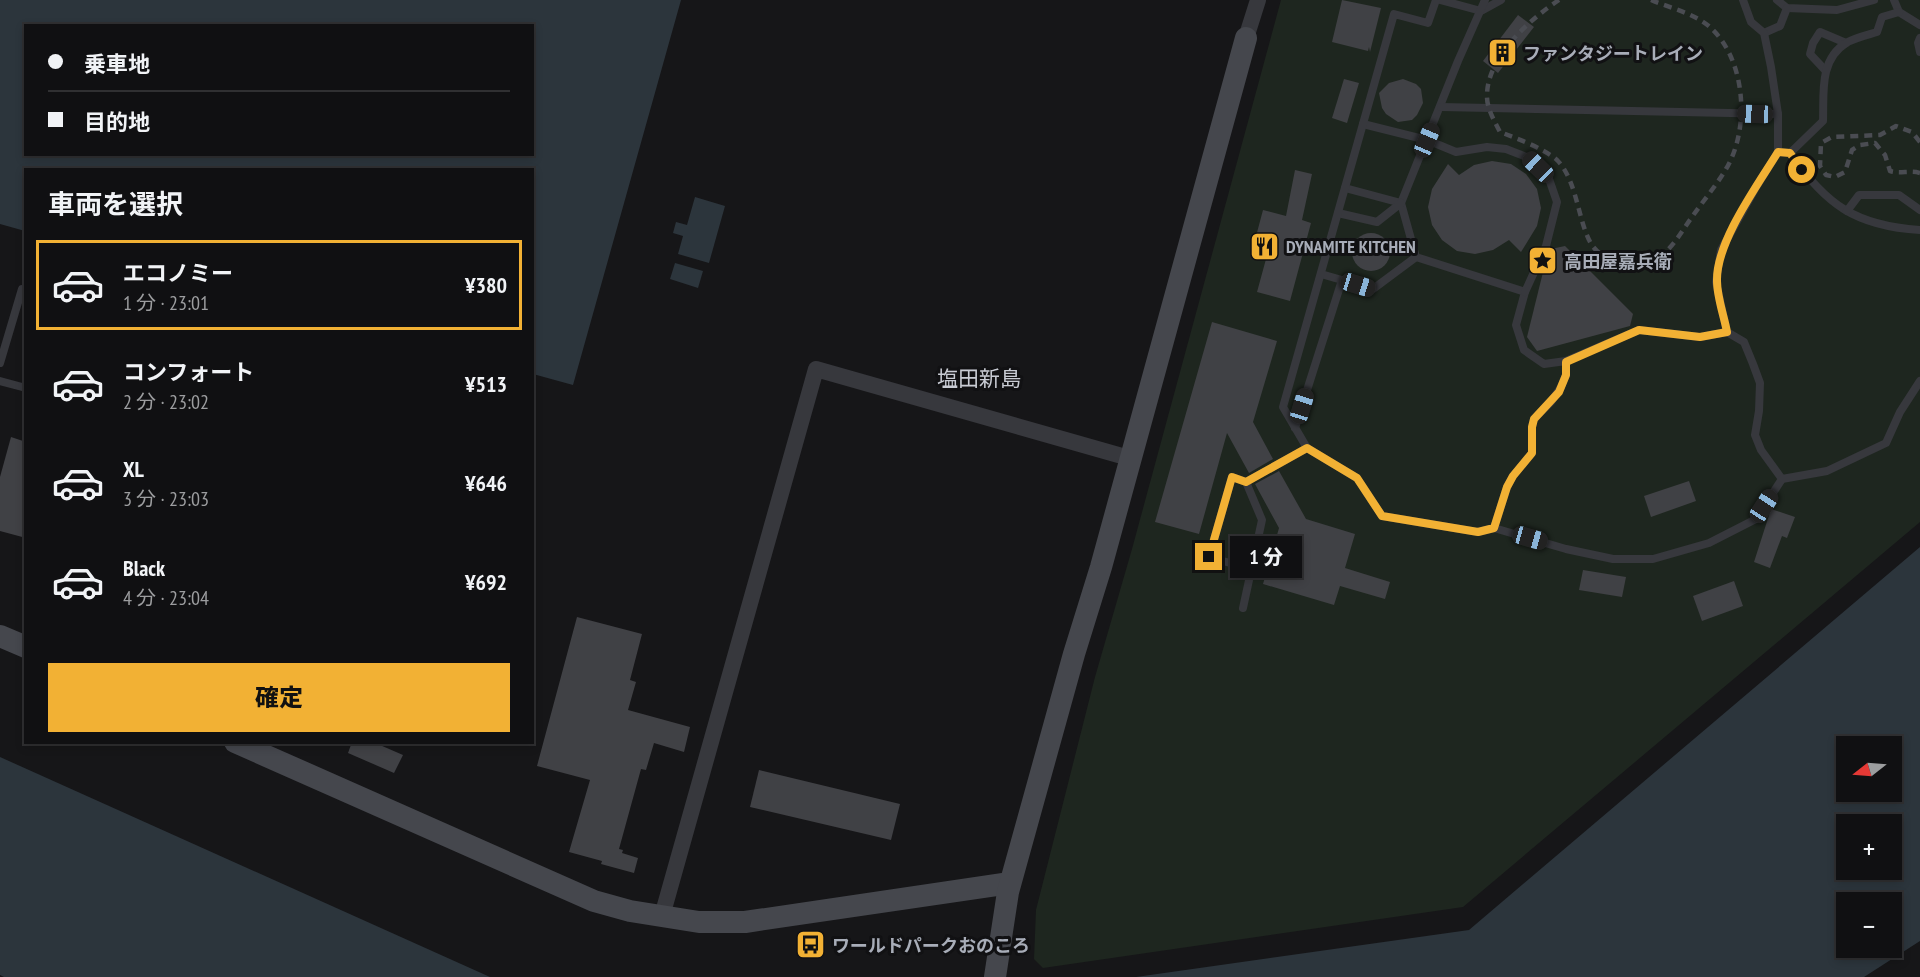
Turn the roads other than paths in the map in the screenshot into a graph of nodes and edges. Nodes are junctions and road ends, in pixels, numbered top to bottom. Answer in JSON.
{"nodes":[{"id":1,"x":1245,"y":0,"type":"edge"},
{"id":2,"x":1258,"y":0,"type":"edge"},
{"id":3,"x":1438,"y":0,"type":"edge"},
{"id":4,"x":1485,"y":0,"type":"edge"},
{"id":5,"x":1501,"y":0,"type":"edge"},
{"id":6,"x":1743,"y":0,"type":"edge"},
{"id":7,"x":1777,"y":0,"type":"edge"},
{"id":8,"x":1837,"y":0,"type":"edge"},
{"id":9,"x":1874,"y":0,"type":"edge"},
{"id":10,"x":1894,"y":0,"type":"edge"},
{"id":11,"x":1787,"y":9,"type":"junction"},
{"id":12,"x":1837,"y":10,"type":"junction"},
{"id":13,"x":1481,"y":11,"type":"junction"},
{"id":14,"x":1899,"y":12,"type":"junction"},
{"id":15,"x":1920,"y":25,"type":"edge"},
{"id":16,"x":1764,"y":33,"type":"junction"},
{"id":17,"x":1246,"y":38,"type":"junction"},
{"id":18,"x":1920,"y":38,"type":"edge"},
{"id":19,"x":1846,"y":43,"type":"junction"},
{"id":20,"x":1920,"y":52,"type":"edge"},
{"id":21,"x":1825,"y":70,"type":"junction"},
{"id":22,"x":1441,"y":107,"type":"junction"},
{"id":23,"x":1778,"y":114,"type":"junction"},
{"id":24,"x":1363,"y":124,"type":"junction"},
{"id":25,"x":1427,"y":140,"type":"junction"},
{"id":26,"x":1778,"y":152,"type":"junction"},
{"id":27,"x":1790,"y":153,"type":"junction"},
{"id":28,"x":1345,"y":188,"type":"junction"},
{"id":29,"x":1401,"y":203,"type":"junction"},
{"id":30,"x":1920,"y":210,"type":"edge"},
{"id":31,"x":1847,"y":211,"type":"junction"},
{"id":32,"x":1338,"y":213,"type":"junction"},
{"id":33,"x":1920,"y":230,"type":"edge"},
{"id":34,"x":1416,"y":257,"type":"junction"},
{"id":35,"x":1320,"y":274,"type":"junction"},
{"id":36,"x":1342,"y":280,"type":"junction"},
{"id":37,"x":22,"y":289,"type":"dead end"},
{"id":38,"x":1525,"y":292,"type":"junction"},
{"id":39,"x":1727,"y":332,"type":"junction"},
{"id":40,"x":1566,"y":362,"type":"junction"},
{"id":41,"x":0,"y":363,"type":"edge"},
{"id":42,"x":0,"y":381,"type":"edge"},
{"id":43,"x":1920,"y":381,"type":"edge"},
{"id":44,"x":24,"y":387,"type":"edge"},
{"id":45,"x":1295,"y":428,"type":"junction"},
{"id":46,"x":1307,"y":448,"type":"junction"},
{"id":47,"x":1129,"y":458,"type":"junction"},
{"id":48,"x":1782,"y":479,"type":"junction"},
{"id":49,"x":1246,"y":482,"type":"junction"},
{"id":50,"x":1494,"y":528,"type":"junction"},
{"id":51,"x":1251,"y":569,"type":"junction"},
{"id":52,"x":1243,"y":608,"type":"dead end"},
{"id":53,"x":0,"y":636,"type":"edge"},
{"id":54,"x":24,"y":646,"type":"edge"},
{"id":55,"x":240,"y":744,"type":"edge"},
{"id":56,"x":1010,"y":883,"type":"junction"},
{"id":57,"x":662,"y":916,"type":"junction"},
{"id":58,"x":996,"y":972,"type":"edge"}],
"edges":[{"from":1,"to":17,"type":"street"},
{"from":2,"to":17,"type":"street"},
{"from":3,"to":13,"type":"lane"},
{"from":3,"to":24,"type":"lane"},
{"from":4,"to":13,"type":"lane"},
{"from":5,"to":13,"type":"lane"},
{"from":6,"to":16,"type":"lane"},
{"from":7,"to":11,"type":"lane"},
{"from":8,"to":12,"type":"lane"},
{"from":9,"to":12,"type":"lane"},
{"from":10,"to":14,"type":"lane"},
{"from":11,"to":12,"type":"lane"},
{"from":11,"to":16,"type":"lane"},
{"from":13,"to":22,"type":"lane"},
{"from":14,"to":15,"type":"lane"},
{"from":14,"to":19,"type":"lane"},
{"from":16,"to":23,"type":"lane"},
{"from":17,"to":47,"type":"street"},
{"from":18,"to":20,"type":"lane"},
{"from":19,"to":21,"type":"lane"},
{"from":19,"to":21,"type":"lane"},
{"from":21,"to":27,"type":"lane"},
{"from":22,"to":23,"type":"lane"},
{"from":22,"to":25,"type":"lane"},
{"from":23,"to":26,"type":"lane"},
{"from":24,"to":25,"type":"lane"},
{"from":24,"to":28,"type":"lane"},
{"from":25,"to":29,"type":"lane"},
{"from":25,"to":38,"type":"lane"},
{"from":26,"to":27,"type":"lane"},
{"from":26,"to":39,"type":"lane"},
{"from":27,"to":31,"type":"lane"},
{"from":28,"to":29,"type":"lane"},
{"from":28,"to":32,"type":"lane"},
{"from":29,"to":32,"type":"lane"},
{"from":29,"to":34,"type":"lane"},
{"from":30,"to":31,"type":"lane"},
{"from":31,"to":33,"type":"lane"},
{"from":32,"to":35,"type":"lane"},
{"from":34,"to":36,"type":"lane"},
{"from":34,"to":38,"type":"lane"},
{"from":35,"to":36,"type":"lane"},
{"from":35,"to":45,"type":"lane"},
{"from":36,"to":45,"type":"lane"},
{"from":37,"to":41,"type":"lane"},
{"from":38,"to":40,"type":"lane"},
{"from":39,"to":40,"type":"lane"},
{"from":39,"to":48,"type":"lane"},
{"from":40,"to":50,"type":"lane"},
{"from":42,"to":44,"type":"lane"},
{"from":43,"to":48,"type":"lane"},
{"from":45,"to":46,"type":"lane"},
{"from":46,"to":49,"type":"lane"},
{"from":46,"to":50,"type":"lane"},
{"from":47,"to":56,"type":"street"},
{"from":47,"to":57,"type":"street"},
{"from":48,"to":50,"type":"lane"},
{"from":49,"to":51,"type":"lane"},
{"from":49,"to":51,"type":"lane"},
{"from":51,"to":52,"type":"lane"},
{"from":53,"to":54,"type":"street"},
{"from":55,"to":57,"type":"street"},
{"from":56,"to":57,"type":"street"},
{"from":56,"to":58,"type":"street"}]}
